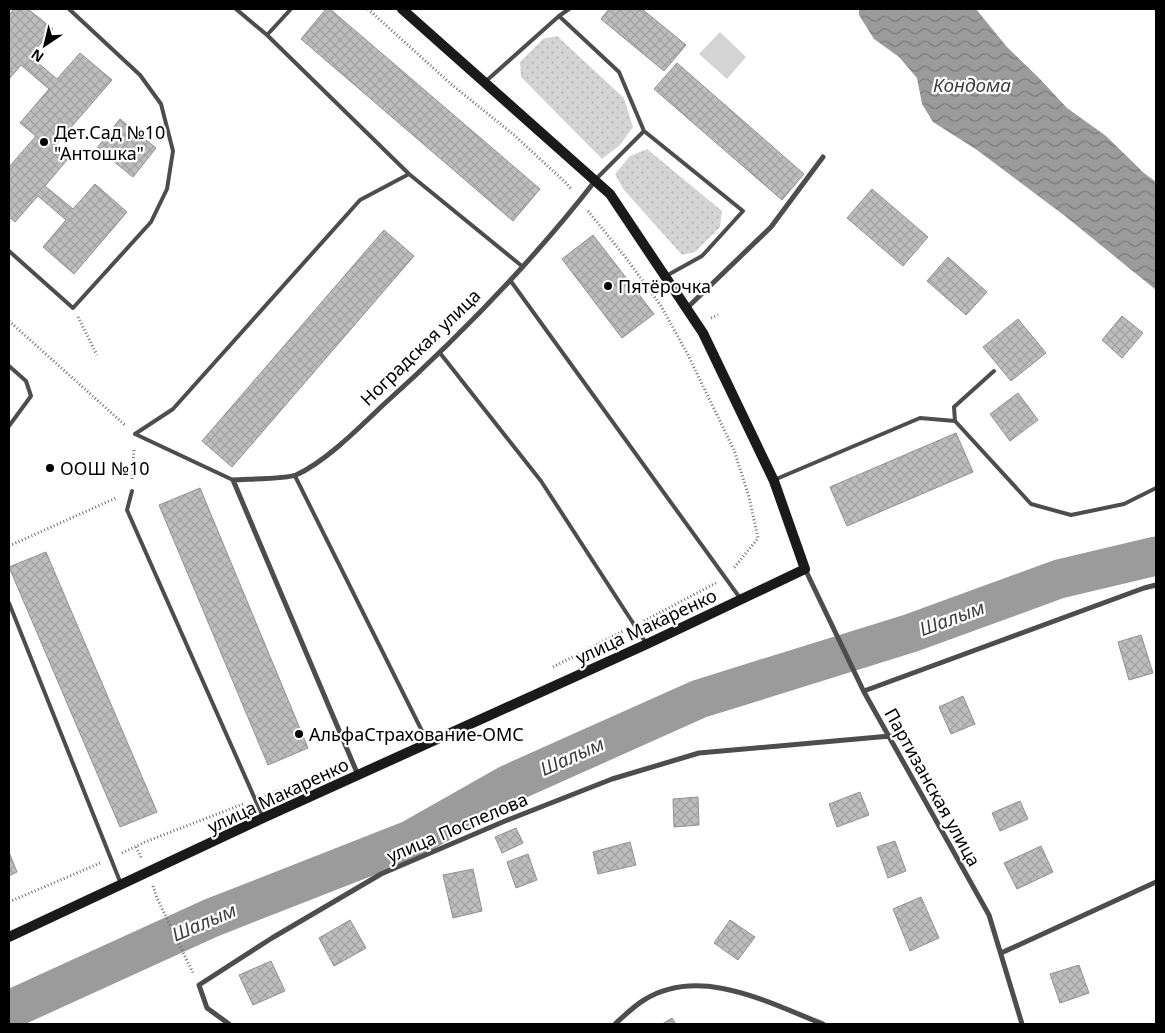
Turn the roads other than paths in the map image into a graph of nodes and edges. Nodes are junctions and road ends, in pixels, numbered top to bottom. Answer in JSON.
{"nodes":[{"id":1,"x":69,"y":9,"type":"edge"},
{"id":2,"x":236,"y":9,"type":"edge"},
{"id":3,"x":291,"y":9,"type":"edge"},
{"id":4,"x":402,"y":9,"type":"edge"},
{"id":5,"x":569,"y":9,"type":"edge"},
{"id":6,"x":559,"y":16,"type":"junction"},
{"id":7,"x":267,"y":35,"type":"junction"},
{"id":8,"x":485,"y":82,"type":"junction"},
{"id":9,"x":644,"y":131,"type":"junction"},
{"id":10,"x":823,"y":157,"type":"dead end"},
{"id":11,"x":409,"y":174,"type":"junction"},
{"id":12,"x":595,"y":181,"type":"junction"},
{"id":13,"x":9,"y":251,"type":"edge"},
{"id":14,"x":523,"y":267,"type":"junction"},
{"id":15,"x":665,"y":276,"type":"junction"},
{"id":16,"x":510,"y":280,"type":"junction"},
{"id":17,"x":687,"y":308,"type":"junction"},
{"id":18,"x":440,"y":352,"type":"junction"},
{"id":19,"x":9,"y":366,"type":"edge"},
{"id":20,"x":994,"y":371,"type":"dead end"},
{"id":21,"x":955,"y":420,"type":"junction"},
{"id":22,"x":9,"y":426,"type":"edge"},
{"id":23,"x":295,"y":476,"type":"junction"},
{"id":24,"x":232,"y":480,"type":"junction"},
{"id":25,"x":774,"y":480,"type":"junction"},
{"id":26,"x":1156,"y":488,"type":"edge"},
{"id":27,"x":132,"y":491,"type":"road end"},
{"id":28,"x":805,"y":569,"type":"junction"},
{"id":29,"x":1156,"y":585,"type":"edge"},
{"id":30,"x":741,"y":600,"type":"junction"},
{"id":31,"x":9,"y":603,"type":"edge"},
{"id":32,"x":647,"y":644,"type":"junction"},
{"id":33,"x":864,"y":691,"type":"junction"},
{"id":34,"x":890,"y":736,"type":"junction"},
{"id":35,"x":428,"y":743,"type":"junction"},
{"id":36,"x":358,"y":776,"type":"junction"},
{"id":37,"x":263,"y":818,"type":"junction"},
{"id":38,"x":1156,"y":882,"type":"edge"},
{"id":39,"x":121,"y":884,"type":"junction"},
{"id":40,"x":9,"y":937,"type":"edge"},
{"id":41,"x":1001,"y":953,"type":"junction"},
{"id":42,"x":229,"y":1024,"type":"edge"},
{"id":43,"x":615,"y":1024,"type":"edge"},
{"id":44,"x":823,"y":1024,"type":"edge"},
{"id":45,"x":1022,"y":1024,"type":"edge"}],
"edges":[{"from":1,"to":13,"type":"lane"},
{"from":2,"to":7,"type":"lane"},
{"from":3,"to":7,"type":"lane"},
{"from":4,"to":8,"type":"street"},
{"from":5,"to":6,"type":"lane"},
{"from":6,"to":8,"type":"lane"},
{"from":6,"to":9,"type":"lane"},
{"from":7,"to":11,"type":"lane"},
{"from":8,"to":12,"type":"street"},
{"from":9,"to":12,"type":"lane"},
{"from":9,"to":15,"type":"lane"},
{"from":10,"to":17,"type":"street"},
{"from":11,"to":14,"type":"lane"},
{"from":11,"to":24,"type":"lane"},
{"from":12,"to":14,"type":"street","name":"Ноградская улица"},
{"from":12,"to":15,"type":"street"},
{"from":14,"to":16,"type":"street","name":"Ноградская улица"},
{"from":15,"to":17,"type":"street"},
{"from":16,"to":18,"type":"street","name":"Ноградская улица"},
{"from":16,"to":30,"type":"lane"},
{"from":17,"to":25,"type":"street"},
{"from":18,"to":23,"type":"street","name":"Ноградская улица"},
{"from":18,"to":32,"type":"lane"},
{"from":19,"to":22,"type":"lane"},
{"from":20,"to":21,"type":"lane"},
{"from":21,"to":25,"type":"lane"},
{"from":21,"to":26,"type":"lane"},
{"from":23,"to":24,"type":"street","name":"Ноградская улица"},
{"from":23,"to":35,"type":"lane"},
{"from":24,"to":36,"type":"street"},
{"from":25,"to":28,"type":"street"},
{"from":27,"to":37,"type":"lane"},
{"from":28,"to":30,"type":"street","name":"улица Макаренко"},
{"from":28,"to":33,"type":"street","name":"Партизанская улица"},
{"from":29,"to":33,"type":"street"},
{"from":30,"to":32,"type":"street","name":"улица Макаренко"},
{"from":31,"to":39,"type":"lane"},
{"from":32,"to":35,"type":"street","name":"улица Макаренко"},
{"from":33,"to":34,"type":"street","name":"Партизанская улица"},
{"from":34,"to":41,"type":"street","name":"Партизанская улица"},
{"from":34,"to":42,"type":"street","name":"улица Поспелова"},
{"from":35,"to":36,"type":"street","name":"улица Макаренко"},
{"from":36,"to":37,"type":"street","name":"улица Макаренко"},
{"from":37,"to":39,"type":"street","name":"улица Макаренко"},
{"from":38,"to":41,"type":"street"},
{"from":39,"to":40,"type":"street","name":"улица Макаренко"},
{"from":41,"to":45,"type":"street","name":"Партизанская улица"},
{"from":43,"to":44,"type":"street"}]}
